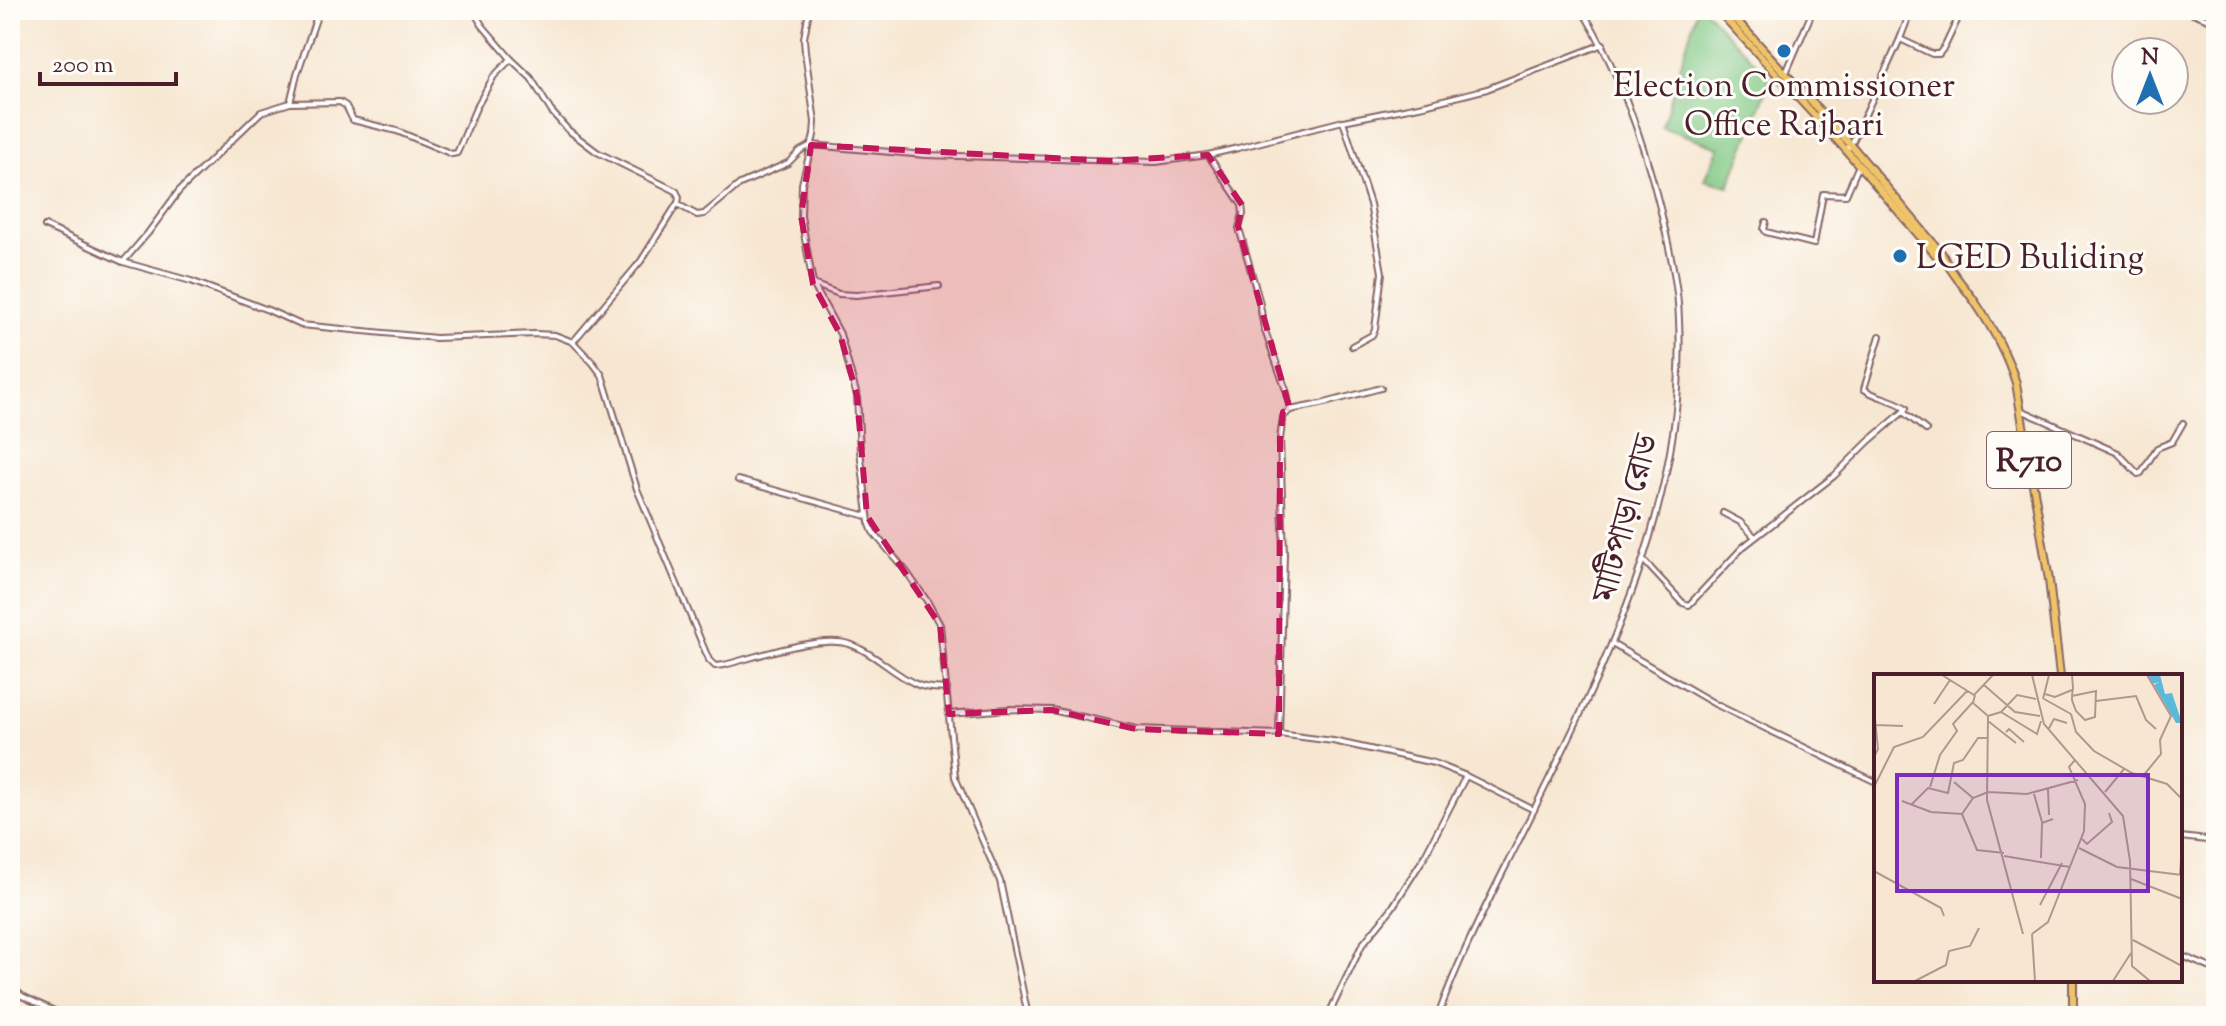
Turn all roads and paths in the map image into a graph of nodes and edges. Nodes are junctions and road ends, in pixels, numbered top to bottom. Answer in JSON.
{"nodes":[{"id":1,"x":319,"y":10,"type":"edge"},
{"id":2,"x":473,"y":10,"type":"edge"},
{"id":3,"x":809,"y":10,"type":"edge"},
{"id":4,"x":1718,"y":10,"type":"edge"},
{"id":5,"x":1727,"y":10,"type":"edge"},
{"id":6,"x":1813,"y":10,"type":"edge"},
{"id":7,"x":1911,"y":10,"type":"edge"},
{"id":8,"x":1962,"y":10,"type":"edge"},
{"id":9,"x":2185,"y":10,"type":"edge"},
{"id":10,"x":1585,"y":11,"type":"edge"},
{"id":11,"x":2216,"y":22,"type":"edge"},
{"id":12,"x":1900,"y":39,"type":"junction"},
{"id":13,"x":1603,"y":44,"type":"junction"},
{"id":14,"x":511,"y":59,"type":"junction"},
{"id":15,"x":1786,"y":73,"type":"junction"},
{"id":16,"x":290,"y":103,"type":"junction"},
{"id":17,"x":1343,"y":121,"type":"junction"},
{"id":18,"x":811,"y":145,"type":"junction"},
{"id":19,"x":1848,"y":148,"type":"junction"},
{"id":20,"x":1208,"y":155,"type":"junction"},
{"id":21,"x":1859,"y":165,"type":"junction"},
{"id":22,"x":677,"y":204,"type":"junction"},
{"id":23,"x":1766,"y":222,"type":"dead end"},
{"id":24,"x":45,"y":226,"type":"dead end"},
{"id":25,"x":123,"y":262,"type":"junction"},
{"id":26,"x":1945,"y":262,"type":"junction"},
{"id":27,"x":813,"y":284,"type":"junction"},
{"id":28,"x":939,"y":286,"type":"dead end"},
{"id":29,"x":1880,"y":336,"type":"dead end"},
{"id":30,"x":573,"y":342,"type":"junction"},
{"id":31,"x":1352,"y":346,"type":"dead end"},
{"id":32,"x":1381,"y":388,"type":"dead end"},
{"id":33,"x":1290,"y":410,"type":"junction"},
{"id":34,"x":2021,"y":410,"type":"junction"},
{"id":35,"x":1903,"y":412,"type":"junction"},
{"id":36,"x":2183,"y":423,"type":"dead end"},
{"id":37,"x":1926,"y":430,"type":"dead end"},
{"id":38,"x":738,"y":480,"type":"dead end"},
{"id":39,"x":1723,"y":513,"type":"dead end"},
{"id":40,"x":867,"y":516,"type":"junction"},
{"id":41,"x":1755,"y":537,"type":"junction"},
{"id":42,"x":1644,"y":561,"type":"junction"},
{"id":43,"x":1612,"y":644,"type":"junction"},
{"id":44,"x":2060,"y":674,"type":"edge"},
{"id":45,"x":947,"y":689,"type":"junction"},
{"id":46,"x":949,"y":714,"type":"junction"},
{"id":47,"x":1279,"y":734,"type":"junction"},
{"id":48,"x":1466,"y":776,"type":"junction"},
{"id":49,"x":1874,"y":781,"type":"edge"},
{"id":50,"x":1534,"y":810,"type":"junction"},
{"id":51,"x":2182,"y":837,"type":"edge"},
{"id":52,"x":2216,"y":841,"type":"edge"},
{"id":53,"x":2182,"y":956,"type":"edge"},
{"id":54,"x":2216,"y":970,"type":"edge"},
{"id":55,"x":2073,"y":982,"type":"edge"},
{"id":56,"x":10,"y":985,"type":"edge"},
{"id":57,"x":65,"y":1016,"type":"edge"},
{"id":58,"x":1028,"y":1016,"type":"edge"},
{"id":59,"x":1328,"y":1016,"type":"edge"},
{"id":60,"x":1438,"y":1016,"type":"edge"},
{"id":61,"x":2073,"y":1016,"type":"edge"}],
"edges":[{"from":1,"to":16,"type":"street"},
{"from":2,"to":14,"type":"street"},
{"from":3,"to":18,"type":"street"},
{"from":4,"to":19,"type":"main road"},
{"from":5,"to":15,"type":"main road"},
{"from":6,"to":15,"type":"street"},
{"from":7,"to":12,"type":"street"},
{"from":8,"to":12,"type":"street"},
{"from":9,"to":11,"type":"street"},
{"from":10,"to":13,"type":"street","name":"মাটিপাড়া রোড"},
{"from":12,"to":19,"type":"street"},
{"from":13,"to":17,"type":"street"},
{"from":13,"to":42,"type":"street","name":"মাটিপাড়া রোড"},
{"from":14,"to":16,"type":"street"},
{"from":14,"to":22,"type":"street"},
{"from":15,"to":19,"type":"main road"},
{"from":16,"to":25,"type":"street"},
{"from":17,"to":20,"type":"street"},
{"from":17,"to":31,"type":"street"},
{"from":18,"to":20,"type":"street"},
{"from":18,"to":22,"type":"street"},
{"from":18,"to":27,"type":"street"},
{"from":19,"to":21,"type":"main road"},
{"from":19,"to":26,"type":"main road"},
{"from":20,"to":33,"type":"street"},
{"from":21,"to":23,"type":"street"},
{"from":21,"to":26,"type":"main road"},
{"from":22,"to":30,"type":"street"},
{"from":24,"to":25,"type":"street"},
{"from":25,"to":30,"type":"street"},
{"from":26,"to":34,"type":"main road","number":"R710"},
{"from":27,"to":28,"type":"street"},
{"from":27,"to":40,"type":"street"},
{"from":29,"to":35,"type":"street"},
{"from":30,"to":45,"type":"street"},
{"from":32,"to":33,"type":"street"},
{"from":33,"to":47,"type":"street"},
{"from":34,"to":36,"type":"street"},
{"from":34,"to":44,"type":"main road","number":"R710"},
{"from":35,"to":37,"type":"street"},
{"from":35,"to":41,"type":"street"},
{"from":38,"to":40,"type":"street"},
{"from":39,"to":41,"type":"street"},
{"from":40,"to":45,"type":"street"},
{"from":41,"to":42,"type":"street"},
{"from":42,"to":43,"type":"street","name":"মাটিপাড়া রোড"},
{"from":43,"to":49,"type":"street"},
{"from":43,"to":50,"type":"street","name":"মাটিপাড়া রোড"},
{"from":45,"to":46,"type":"street"},
{"from":46,"to":47,"type":"street"},
{"from":46,"to":58,"type":"street"},
{"from":47,"to":48,"type":"street"},
{"from":48,"to":50,"type":"street"},
{"from":48,"to":59,"type":"street"},
{"from":50,"to":60,"type":"street","name":"মাটিপাড়া রোড"},
{"from":51,"to":52,"type":"street"},
{"from":53,"to":54,"type":"street"},
{"from":55,"to":61,"type":"main road"},
{"from":56,"to":57,"type":"street"}]}
